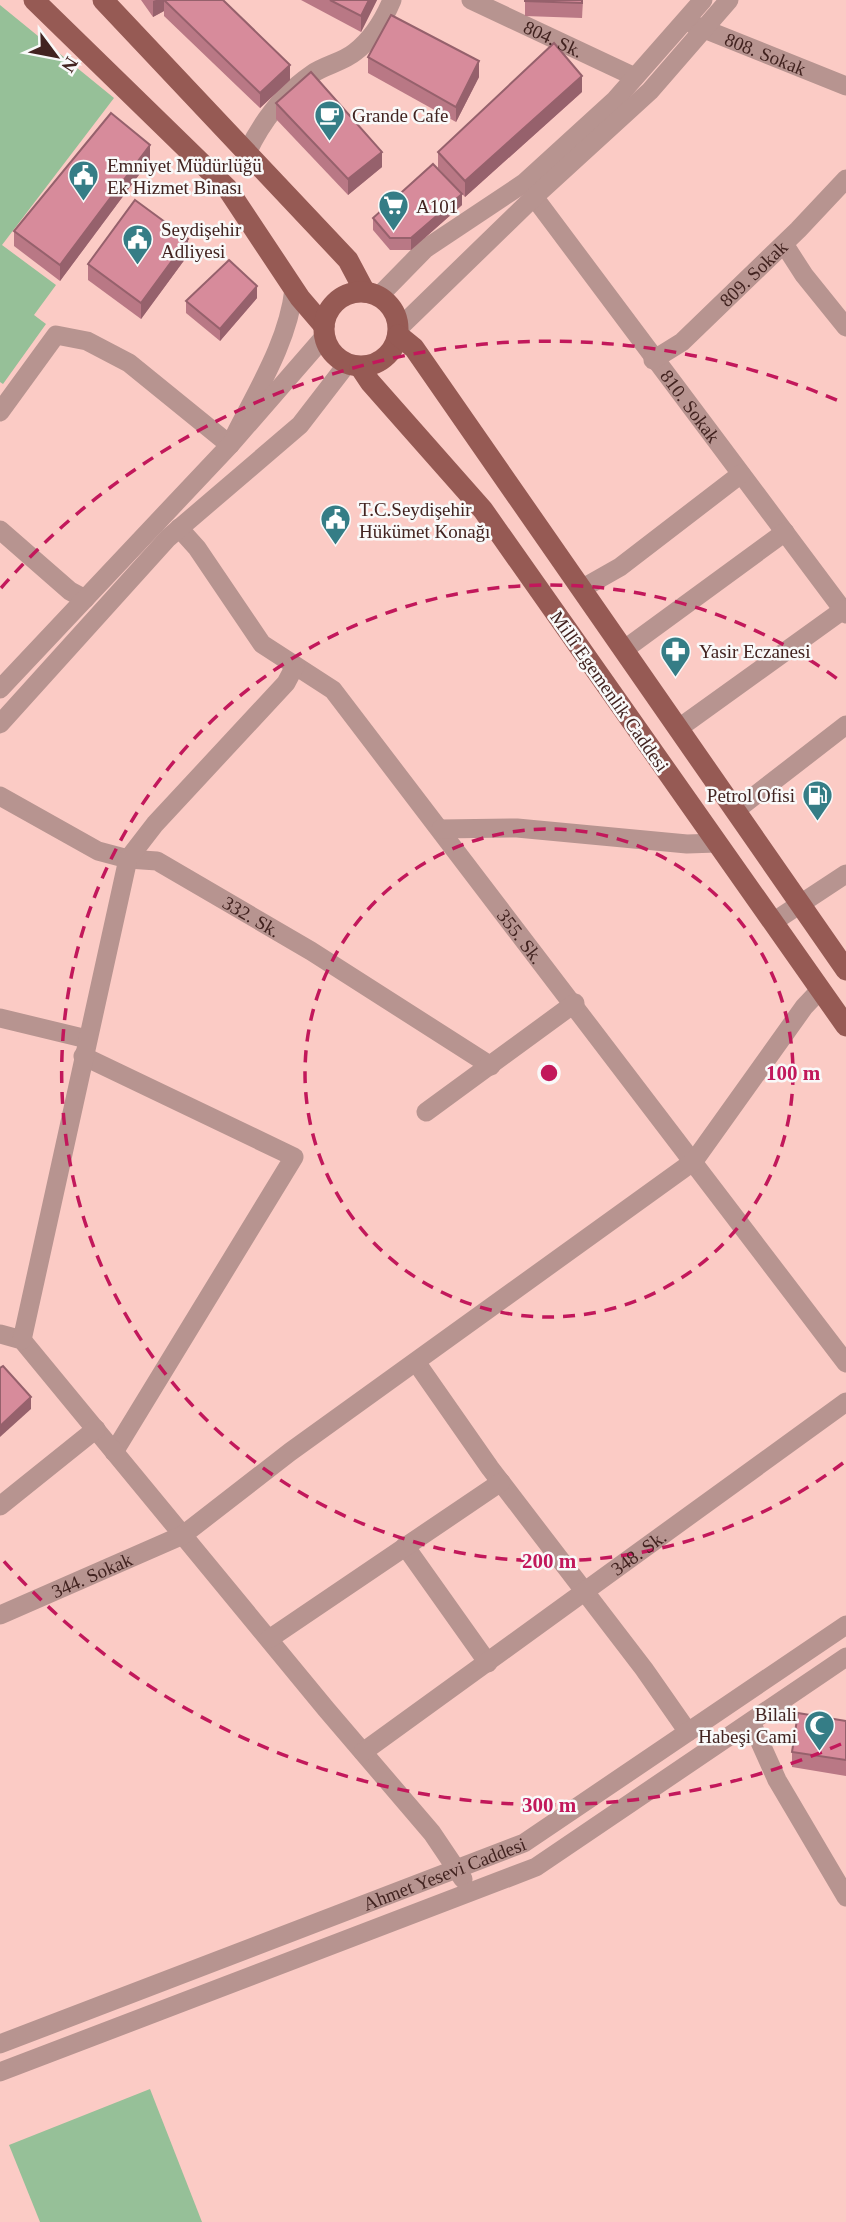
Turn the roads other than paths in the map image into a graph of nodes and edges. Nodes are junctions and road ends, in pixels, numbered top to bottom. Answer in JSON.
{"nodes":[{"id":1,"x":34,"y":0,"type":"edge"},
{"id":2,"x":103,"y":0,"type":"edge"},
{"id":3,"x":393,"y":0,"type":"edge"},
{"id":4,"x":471,"y":0,"type":"edge"},
{"id":5,"x":703,"y":0,"type":"edge"},
{"id":6,"x":729,"y":0,"type":"edge"},
{"id":7,"x":495,"y":5,"type":"edge"},
{"id":8,"x":685,"y":20,"type":"junction"},
{"id":9,"x":703,"y":30,"type":"junction"},
{"id":10,"x":635,"y":77,"type":"junction"},
{"id":11,"x":846,"y":86,"type":"edge"},
{"id":12,"x":247,"y":153,"type":"junction"},
{"id":13,"x":846,"y":179,"type":"edge"},
{"id":14,"x":534,"y":197,"type":"junction"},
{"id":15,"x":784,"y":244,"type":"junction"},
{"id":16,"x":294,"y":289,"type":"junction"},
{"id":17,"x":372,"y":294,"type":"junction"},
{"id":18,"x":846,"y":327,"type":"edge"},
{"id":19,"x":324,"y":331,"type":"junction"},
{"id":20,"x":398,"y":332,"type":"junction"},
{"id":21,"x":653,"y":360,"type":"junction"},
{"id":22,"x":353,"y":365,"type":"junction"},
{"id":23,"x":0,"y":412,"type":"edge"},
{"id":24,"x":230,"y":445,"type":"junction"},
{"id":25,"x":741,"y":474,"type":"junction"},
{"id":26,"x":179,"y":528,"type":"junction"},
{"id":27,"x":0,"y":530,"type":"edge"},
{"id":28,"x":785,"y":532,"type":"junction"},
{"id":29,"x":583,"y":588,"type":"junction"},
{"id":30,"x":85,"y":599,"type":"junction"},
{"id":31,"x":844,"y":612,"type":"edge"},
{"id":32,"x":625,"y":649,"type":"junction"},
{"id":33,"x":295,"y":666,"type":"junction"},
{"id":34,"x":0,"y":689,"type":"edge"},
{"id":35,"x":0,"y":724,"type":"edge"},
{"id":36,"x":846,"y":725,"type":"edge"},
{"id":37,"x":679,"y":728,"type":"junction"},
{"id":38,"x":0,"y":796,"type":"edge"},
{"id":39,"x":735,"y":811,"type":"junction"},
{"id":40,"x":441,"y":829,"type":"junction"},
{"id":41,"x":717,"y":843,"type":"junction"},
{"id":42,"x":128,"y":859,"type":"junction"},
{"id":43,"x":846,"y":874,"type":"edge"},
{"id":44,"x":800,"y":907,"type":"junction"},
{"id":45,"x":773,"y":922,"type":"junction"},
{"id":46,"x":846,"y":970,"type":"edge"},
{"id":47,"x":820,"y":990,"type":"junction"},
{"id":48,"x":575,"y":1003,"type":"junction"},
{"id":49,"x":0,"y":1018,"type":"edge"},
{"id":50,"x":846,"y":1026,"type":"edge"},
{"id":51,"x":85,"y":1047,"type":"junction"},
{"id":52,"x":491,"y":1066,"type":"junction"},
{"id":53,"x":426,"y":1112,"type":"dead end"},
{"id":54,"x":694,"y":1161,"type":"junction"},
{"id":55,"x":0,"y":1334,"type":"edge"},
{"id":56,"x":22,"y":1340,"type":"junction"},
{"id":57,"x":416,"y":1362,"type":"junction"},
{"id":58,"x":846,"y":1363,"type":"edge"},
{"id":59,"x":846,"y":1402,"type":"edge"},
{"id":60,"x":96,"y":1429,"type":"junction"},
{"id":61,"x":114,"y":1452,"type":"junction"},
{"id":62,"x":501,"y":1482,"type":"junction"},
{"id":63,"x":0,"y":1506,"type":"edge"},
{"id":64,"x":183,"y":1535,"type":"junction"},
{"id":65,"x":405,"y":1546,"type":"junction"},
{"id":66,"x":586,"y":1593,"type":"junction"},
{"id":67,"x":0,"y":1615,"type":"edge"},
{"id":68,"x":846,"y":1625,"type":"edge"},
{"id":69,"x":268,"y":1639,"type":"junction"},
{"id":70,"x":846,"y":1657,"type":"edge"},
{"id":71,"x":488,"y":1663,"type":"junction"},
{"id":72,"x":751,"y":1722,"type":"junction"},
{"id":73,"x":688,"y":1732,"type":"junction"},
{"id":74,"x":363,"y":1752,"type":"junction"},
{"id":75,"x":456,"y":1869,"type":"junction"},
{"id":76,"x":471,"y":1892,"type":"junction"},
{"id":77,"x":846,"y":1897,"type":"edge"},
{"id":78,"x":0,"y":2044,"type":"edge"},
{"id":79,"x":0,"y":2072,"type":"edge"}],
"edges":[{"from":1,"to":16,"type":"main road"},
{"from":2,"to":12,"type":"main road"},
{"from":3,"to":12,"type":"street"},
{"from":4,"to":7,"type":"street","name":"804. Sk."},
{"from":5,"to":8,"type":"street"},
{"from":6,"to":9,"type":"street"},
{"from":7,"to":10,"type":"street","name":"804. Sk."},
{"from":8,"to":9,"type":"street","name":"808. Sokak"},
{"from":8,"to":10,"type":"street"},
{"from":9,"to":11,"type":"street","name":"808. Sokak"},
{"from":9,"to":14,"type":"street"},
{"from":10,"to":17,"type":"street"},
{"from":12,"to":17,"type":"main road"},
{"from":13,"to":15,"type":"street","name":"809. Sokak"},
{"from":14,"to":20,"type":"street"},
{"from":14,"to":21,"type":"street","name":"810. Sokak"},
{"from":15,"to":18,"type":"street"},
{"from":15,"to":21,"type":"street","name":"809. Sokak"},
{"from":16,"to":19,"type":"main road"},
{"from":16,"to":24,"type":"street"},
{"from":17,"to":19,"type":"main road"},
{"from":17,"to":20,"type":"main road"},
{"from":19,"to":22,"type":"main road"},
{"from":19,"to":24,"type":"street"},
{"from":20,"to":22,"type":"main road"},
{"from":20,"to":29,"type":"main road","name":"Millî Egemenlik Caddesi"},
{"from":21,"to":25,"type":"street","name":"810. Sokak"},
{"from":22,"to":26,"type":"street"},
{"from":22,"to":41,"type":"main road","name":"Millî Egemenlik Caddesi"},
{"from":23,"to":24,"type":"street"},
{"from":24,"to":30,"type":"street"},
{"from":25,"to":28,"type":"street","name":"810. Sokak"},
{"from":25,"to":29,"type":"street"},
{"from":26,"to":33,"type":"street","name":"355. Sk."},
{"from":26,"to":35,"type":"street"},
{"from":27,"to":30,"type":"street"},
{"from":28,"to":31,"type":"street","name":"810. Sokak"},
{"from":28,"to":32,"type":"street"},
{"from":29,"to":32,"type":"main road","name":"Millî Egemenlik Caddesi"},
{"from":30,"to":34,"type":"street"},
{"from":31,"to":37,"type":"street"},
{"from":32,"to":37,"type":"main road","name":"Millî Egemenlik Caddesi"},
{"from":33,"to":40,"type":"street","name":"355. Sk."},
{"from":33,"to":42,"type":"street"},
{"from":36,"to":39,"type":"street"},
{"from":37,"to":39,"type":"main road","name":"Millî Egemenlik Caddesi"},
{"from":38,"to":42,"type":"street","name":"332. Sk."},
{"from":39,"to":44,"type":"main road","name":"Millî Egemenlik Caddesi"},
{"from":40,"to":41,"type":"street"},
{"from":40,"to":48,"type":"street","name":"355. Sk."},
{"from":41,"to":45,"type":"main road","name":"Millî Egemenlik Caddesi"},
{"from":42,"to":51,"type":"street"},
{"from":42,"to":52,"type":"street","name":"332. Sk."},
{"from":43,"to":44,"type":"street"},
{"from":44,"to":45,"type":"street"},
{"from":44,"to":46,"type":"main road","name":"Millî Egemenlik Caddesi"},
{"from":45,"to":47,"type":"main road","name":"Millî Egemenlik Caddesi"},
{"from":47,"to":50,"type":"main road","name":"Millî Egemenlik Caddesi"},
{"from":47,"to":54,"type":"street","name":"344. Sokak"},
{"from":48,"to":52,"type":"street"},
{"from":48,"to":54,"type":"street","name":"355. Sk."},
{"from":49,"to":51,"type":"street"},
{"from":51,"to":56,"type":"street"},
{"from":51,"to":61,"type":"street"},
{"from":52,"to":53,"type":"street"},
{"from":54,"to":57,"type":"street","name":"344. Sokak"},
{"from":54,"to":58,"type":"street","name":"355. Sk."},
{"from":55,"to":56,"type":"street"},
{"from":56,"to":60,"type":"street"},
{"from":57,"to":62,"type":"street"},
{"from":57,"to":64,"type":"street","name":"344. Sokak"},
{"from":59,"to":66,"type":"street","name":"348. Sk."},
{"from":60,"to":61,"type":"street"},
{"from":60,"to":63,"type":"street"},
{"from":61,"to":64,"type":"street"},
{"from":62,"to":65,"type":"street"},
{"from":62,"to":66,"type":"street"},
{"from":64,"to":67,"type":"street","name":"344. Sokak"},
{"from":64,"to":69,"type":"street"},
{"from":65,"to":69,"type":"street"},
{"from":65,"to":71,"type":"street"},
{"from":66,"to":71,"type":"street","name":"348. Sk."},
{"from":66,"to":73,"type":"street"},
{"from":68,"to":73,"type":"street","name":"Ahmet Yesevi Caddesi"},
{"from":69,"to":74,"type":"street"},
{"from":70,"to":72,"type":"street","name":"Ahmet Yesevi Caddesi"},
{"from":71,"to":74,"type":"street","name":"348. Sk."},
{"from":72,"to":76,"type":"street","name":"Ahmet Yesevi Caddesi"},
{"from":72,"to":77,"type":"street"},
{"from":73,"to":75,"type":"street","name":"Ahmet Yesevi Caddesi"},
{"from":74,"to":75,"type":"street"},
{"from":75,"to":76,"type":"street"},
{"from":75,"to":78,"type":"street","name":"Ahmet Yesevi Caddesi"},
{"from":76,"to":79,"type":"street","name":"Ahmet Yesevi Caddesi"}]}
